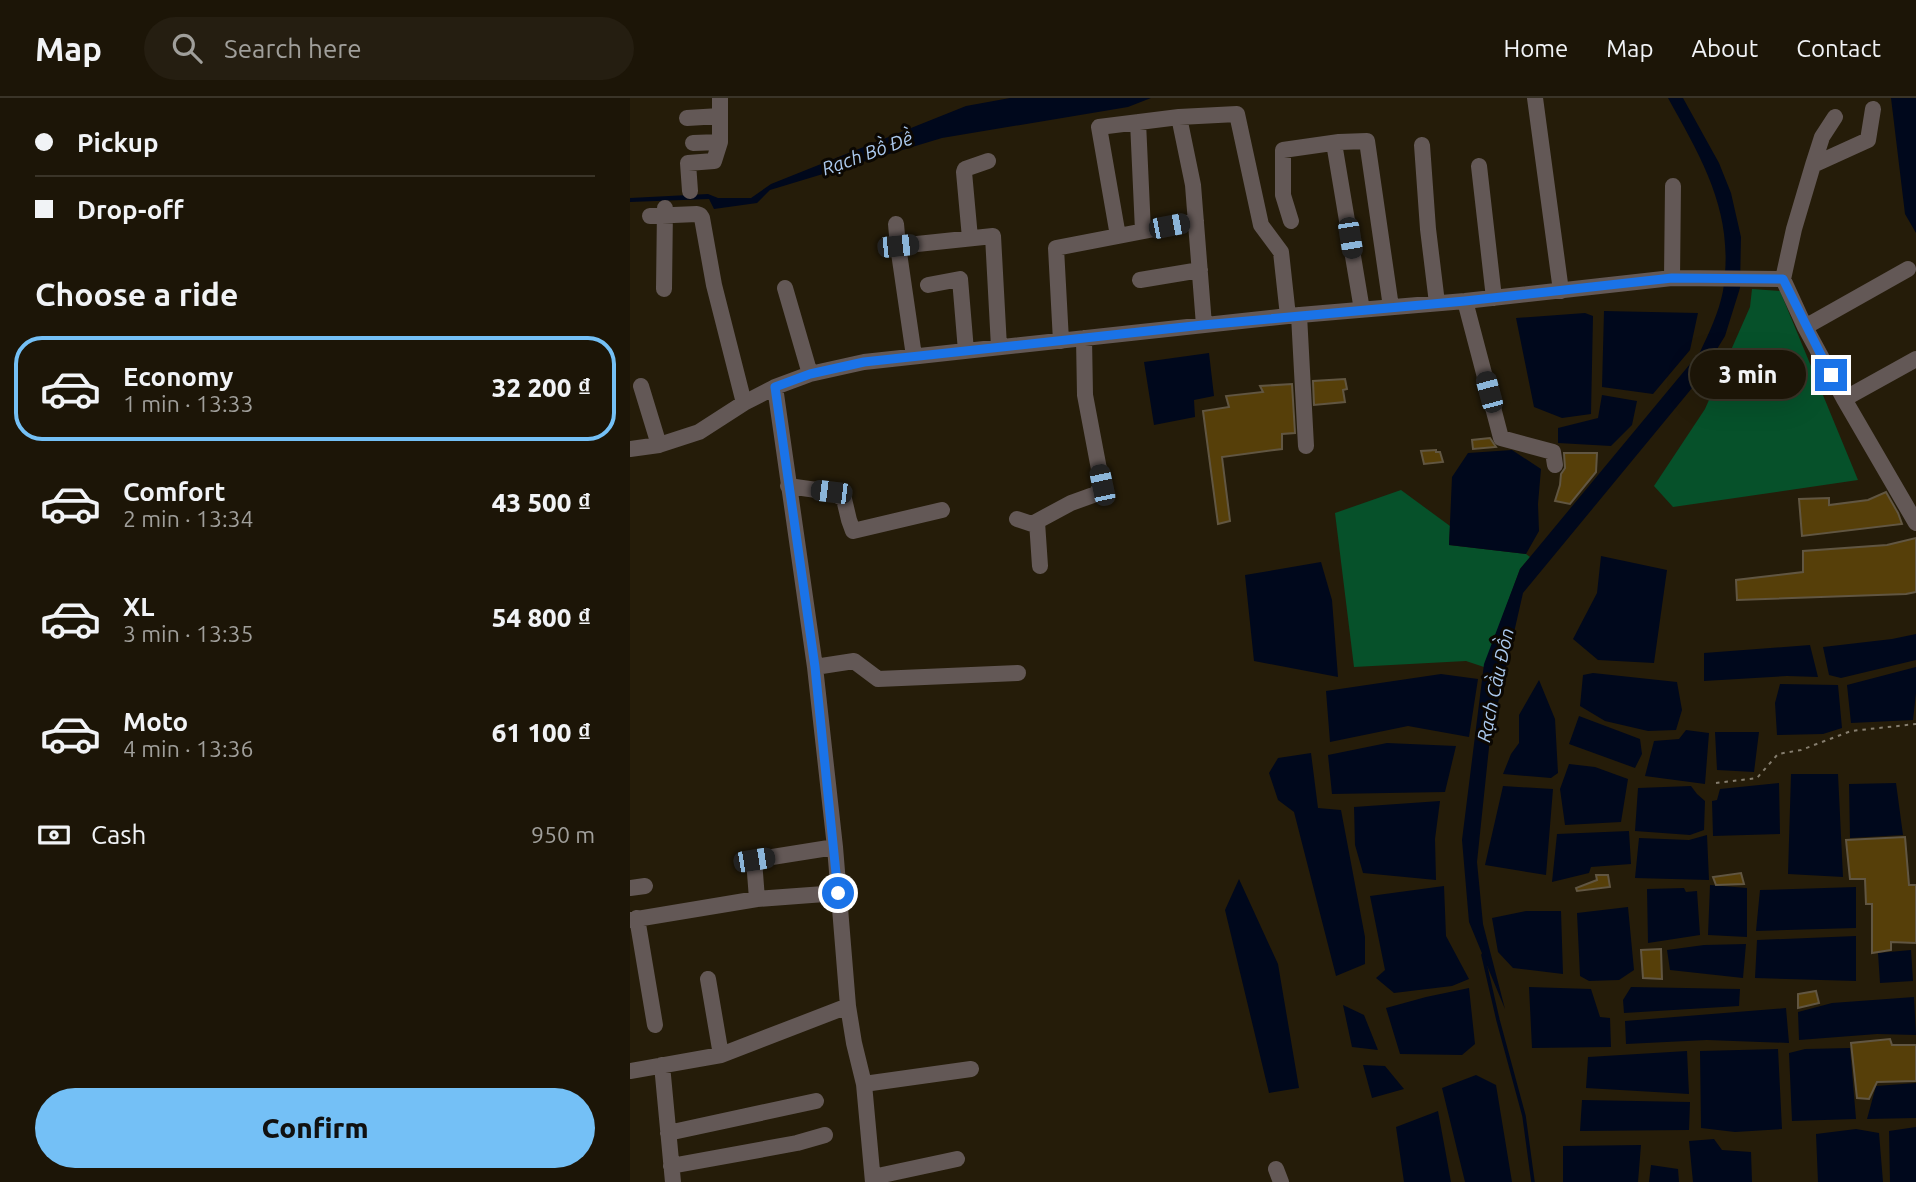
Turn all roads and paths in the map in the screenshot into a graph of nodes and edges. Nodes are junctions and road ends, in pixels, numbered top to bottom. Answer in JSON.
{"nodes":[{"id":1,"x":720,"y":98,"type":"edge"},
{"id":2,"x":1535,"y":98,"type":"edge"},
{"id":3,"x":1873,"y":109,"type":"dead end"},
{"id":4,"x":720,"y":116,"type":"junction"},
{"id":5,"x":1179,"y":117,"type":"junction"},
{"id":6,"x":1835,"y":117,"type":"dead end"},
{"id":7,"x":687,"y":118,"type":"dead end"},
{"id":8,"x":1138,"y":122,"type":"junction"},
{"id":9,"x":720,"y":142,"type":"junction"},
{"id":10,"x":693,"y":143,"type":"dead end"},
{"id":11,"x":1334,"y":143,"type":"junction"},
{"id":12,"x":1422,"y":145,"type":"dead end"},
{"id":13,"x":988,"y":161,"type":"dead end"},
{"id":14,"x":1813,"y":165,"type":"junction"},
{"id":15,"x":1479,"y":166,"type":"dead end"},
{"id":16,"x":1674,"y":186,"type":"dead end"},
{"id":17,"x":690,"y":191,"type":"dead end"},
{"id":18,"x":1196,"y":221,"type":"junction"},
{"id":19,"x":1291,"y":221,"type":"dead end"},
{"id":20,"x":896,"y":224,"type":"dead end"},
{"id":21,"x":1143,"y":231,"type":"junction"},
{"id":22,"x":1118,"y":236,"type":"junction"},
{"id":23,"x":970,"y":238,"type":"junction"},
{"id":24,"x":898,"y":246,"type":"junction"},
{"id":25,"x":1200,"y":270,"type":"junction"},
{"id":26,"x":1908,"y":270,"type":"dead end"},
{"id":27,"x":1672,"y":278,"type":"junction"},
{"id":28,"x":1783,"y":279,"type":"junction"},
{"id":29,"x":1140,"y":280,"type":"dead end"},
{"id":30,"x":928,"y":285,"type":"dead end"},
{"id":31,"x":785,"y":288,"type":"dead end"},
{"id":32,"x":664,"y":289,"type":"dead end"},
{"id":33,"x":1561,"y":291,"type":"junction"},
{"id":34,"x":1494,"y":298,"type":"junction"},
{"id":35,"x":1465,"y":301,"type":"junction"},
{"id":36,"x":1437,"y":303,"type":"junction"},
{"id":37,"x":1391,"y":307,"type":"junction"},
{"id":38,"x":1362,"y":310,"type":"junction"},
{"id":39,"x":1294,"y":316,"type":"junction"},
{"id":40,"x":1203,"y":325,"type":"junction"},
{"id":41,"x":1805,"y":327,"type":"junction"},
{"id":42,"x":1084,"y":338,"type":"junction"},
{"id":43,"x":1061,"y":341,"type":"junction"},
{"id":44,"x":999,"y":347,"type":"junction"},
{"id":45,"x":966,"y":351,"type":"junction"},
{"id":46,"x":914,"y":356,"type":"junction"},
{"id":47,"x":1916,"y":359,"type":"edge"},
{"id":48,"x":810,"y":374,"type":"junction"},
{"id":49,"x":641,"y":386,"type":"dead end"},
{"id":50,"x":775,"y":387,"type":"junction"},
{"id":51,"x":1843,"y":400,"type":"junction"},
{"id":52,"x":744,"y":403,"type":"junction"},
{"id":53,"x":659,"y":445,"type":"junction"},
{"id":54,"x":1306,"y":446,"type":"dead end"},
{"id":55,"x":630,"y":449,"type":"edge"},
{"id":56,"x":1555,"y":465,"type":"dead end"},
{"id":57,"x":789,"y":486,"type":"junction"},
{"id":58,"x":942,"y":510,"type":"dead end"},
{"id":59,"x":1017,"y":519,"type":"dead end"},
{"id":60,"x":1037,"y":522,"type":"junction"},
{"id":61,"x":1916,"y":523,"type":"edge"},
{"id":62,"x":1040,"y":566,"type":"dead end"},
{"id":63,"x":815,"y":667,"type":"junction"},
{"id":64,"x":1018,"y":673,"type":"dead end"},
{"id":65,"x":1916,"y":724,"type":"edge"},
{"id":66,"x":1716,"y":783,"type":"dead end"},
{"id":67,"x":835,"y":848,"type":"junction"},
{"id":68,"x":838,"y":893,"type":"junction"},
{"id":69,"x":757,"y":899,"type":"junction"},
{"id":70,"x":634,"y":919,"type":"edge"},
{"id":71,"x":709,"y":979,"type":"dead end"},
{"id":72,"x":848,"y":1006,"type":"junction"},
{"id":73,"x":655,"y":1025,"type":"dead end"},
{"id":74,"x":721,"y":1055,"type":"junction"},
{"id":75,"x":662,"y":1065,"type":"junction"},
{"id":76,"x":971,"y":1069,"type":"dead end"},
{"id":77,"x":630,"y":1071,"type":"edge"},
{"id":78,"x":864,"y":1084,"type":"junction"},
{"id":79,"x":816,"y":1101,"type":"dead end"},
{"id":80,"x":668,"y":1133,"type":"junction"},
{"id":81,"x":825,"y":1135,"type":"dead end"},
{"id":82,"x":957,"y":1159,"type":"dead end"},
{"id":83,"x":672,"y":1174,"type":"edge"},
{"id":84,"x":873,"y":1180,"type":"edge"}],
"edges":[{"from":1,"to":4,"type":"street"},
{"from":2,"to":33,"type":"street"},
{"from":3,"to":14,"type":"street"},
{"from":4,"to":7,"type":"street"},
{"from":4,"to":9,"type":"street"},
{"from":5,"to":8,"type":"street"},
{"from":5,"to":18,"type":"street"},
{"from":5,"to":39,"type":"street"},
{"from":6,"to":14,"type":"street"},
{"from":8,"to":21,"type":"street"},
{"from":8,"to":22,"type":"street"},
{"from":9,"to":10,"type":"street"},
{"from":9,"to":17,"type":"street"},
{"from":11,"to":19,"type":"street"},
{"from":11,"to":37,"type":"street"},
{"from":11,"to":38,"type":"street"},
{"from":12,"to":36,"type":"street"},
{"from":13,"to":23,"type":"street"},
{"from":14,"to":28,"type":"street"},
{"from":15,"to":34,"type":"street"},
{"from":16,"to":27,"type":"street"},
{"from":18,"to":21,"type":"street"},
{"from":18,"to":25,"type":"street"},
{"from":20,"to":24,"type":"street"},
{"from":21,"to":22,"type":"street"},
{"from":22,"to":43,"type":"street"},
{"from":23,"to":24,"type":"street"},
{"from":23,"to":44,"type":"street"},
{"from":24,"to":46,"type":"street"},
{"from":25,"to":29,"type":"street"},
{"from":25,"to":40,"type":"street"},
{"from":26,"to":41,"type":"street"},
{"from":27,"to":28,"type":"street"},
{"from":27,"to":33,"type":"street"},
{"from":28,"to":41,"type":"street"},
{"from":30,"to":45,"type":"street"},
{"from":31,"to":48,"type":"street"},
{"from":32,"to":52,"type":"street"},
{"from":33,"to":34,"type":"street"},
{"from":34,"to":35,"type":"street"},
{"from":35,"to":36,"type":"street"},
{"from":35,"to":56,"type":"street"},
{"from":36,"to":37,"type":"street"},
{"from":37,"to":38,"type":"street"},
{"from":38,"to":39,"type":"street"},
{"from":39,"to":40,"type":"street"},
{"from":39,"to":54,"type":"street"},
{"from":40,"to":42,"type":"street"},
{"from":41,"to":51,"type":"street"},
{"from":42,"to":43,"type":"street"},
{"from":42,"to":60,"type":"street"},
{"from":43,"to":44,"type":"street"},
{"from":44,"to":45,"type":"street"},
{"from":45,"to":46,"type":"street"},
{"from":46,"to":48,"type":"street"},
{"from":47,"to":51,"type":"street"},
{"from":48,"to":50,"type":"street"},
{"from":49,"to":53,"type":"street"},
{"from":50,"to":52,"type":"street"},
{"from":50,"to":57,"type":"street"},
{"from":51,"to":61,"type":"street"},
{"from":52,"to":53,"type":"street"},
{"from":53,"to":55,"type":"street"},
{"from":57,"to":58,"type":"street"},
{"from":57,"to":63,"type":"street"},
{"from":59,"to":60,"type":"street"},
{"from":60,"to":62,"type":"street"},
{"from":63,"to":64,"type":"street"},
{"from":63,"to":67,"type":"street"},
{"from":65,"to":66,"type":"path"},
{"from":67,"to":68,"type":"street"},
{"from":67,"to":69,"type":"street"},
{"from":68,"to":69,"type":"street"},
{"from":68,"to":72,"type":"street"},
{"from":69,"to":70,"type":"street"},
{"from":70,"to":73,"type":"street"},
{"from":71,"to":74,"type":"street"},
{"from":72,"to":74,"type":"street"},
{"from":72,"to":78,"type":"street"},
{"from":74,"to":75,"type":"street"},
{"from":75,"to":77,"type":"street"},
{"from":75,"to":80,"type":"street"},
{"from":76,"to":78,"type":"street"},
{"from":78,"to":84,"type":"street"},
{"from":79,"to":80,"type":"street"},
{"from":80,"to":83,"type":"street"},
{"from":81,"to":83,"type":"street"},
{"from":82,"to":84,"type":"street"}]}
